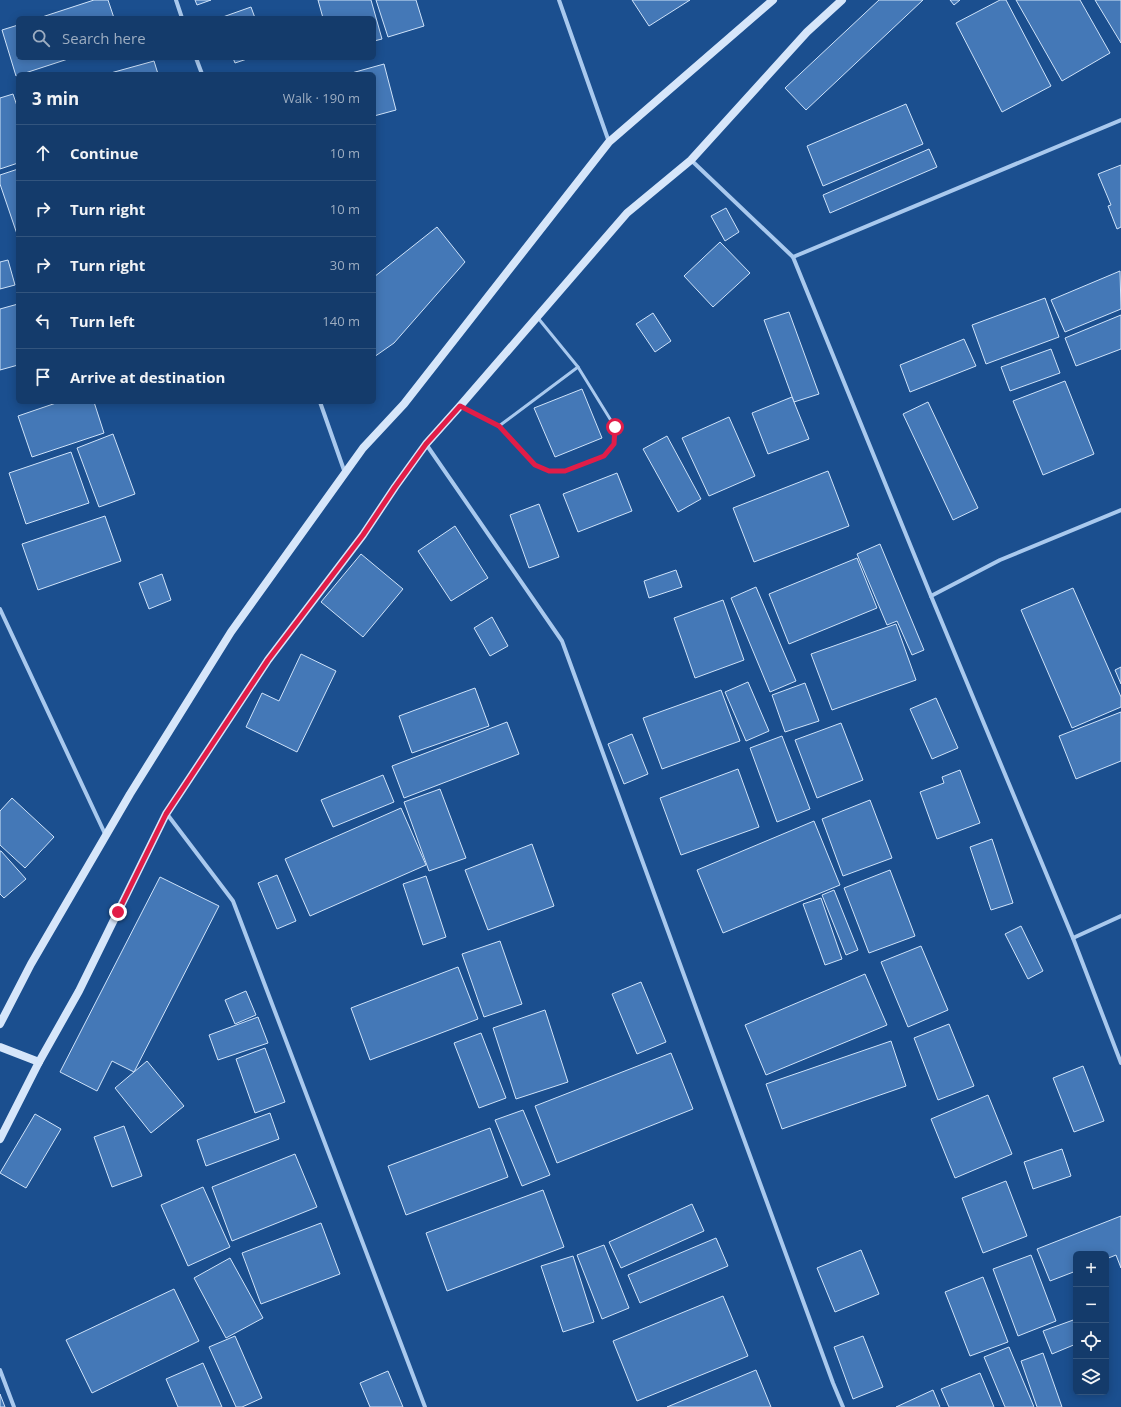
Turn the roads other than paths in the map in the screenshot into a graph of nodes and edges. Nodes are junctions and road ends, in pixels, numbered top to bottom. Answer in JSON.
{"nodes":[{"id":1,"x":176,"y":0,"type":"edge"},
{"id":2,"x":559,"y":0,"type":"edge"},
{"id":3,"x":773,"y":0,"type":"edge"},
{"id":4,"x":842,"y":0,"type":"edge"},
{"id":5,"x":181,"y":16,"type":"edge"},
{"id":6,"x":197,"y":60,"type":"edge"},
{"id":7,"x":201,"y":72,"type":"edge"},
{"id":8,"x":1121,"y":120,"type":"edge"},
{"id":9,"x":609,"y":142,"type":"junction"},
{"id":10,"x":691,"y":160,"type":"junction"},
{"id":11,"x":793,"y":257,"type":"junction"},
{"id":12,"x":537,"y":317,"type":"junction"},
{"id":13,"x":578,"y":366,"type":"junction"},
{"id":14,"x":321,"y":404,"type":"edge"},
{"id":15,"x":460,"y":406,"type":"junction"},
{"id":16,"x":499,"y":426,"type":"junction"},
{"id":17,"x":426,"y":444,"type":"junction"},
{"id":18,"x":345,"y":473,"type":"junction"},
{"id":19,"x":1121,"y":510,"type":"edge"},
{"id":20,"x":931,"y":596,"type":"junction"},
{"id":21,"x":0,"y":609,"type":"edge"},
{"id":22,"x":166,"y":814,"type":"junction"},
{"id":23,"x":106,"y":836,"type":"junction"},
{"id":24,"x":1121,"y":916,"type":"edge"},
{"id":25,"x":1073,"y":938,"type":"junction"},
{"id":26,"x":0,"y":1024,"type":"edge"},
{"id":27,"x":0,"y":1047,"type":"edge"},
{"id":28,"x":39,"y":1062,"type":"junction"},
{"id":29,"x":1121,"y":1064,"type":"edge"},
{"id":30,"x":0,"y":1138,"type":"edge"},
{"id":31,"x":0,"y":1370,"type":"edge"},
{"id":32,"x":14,"y":1407,"type":"edge"},
{"id":33,"x":425,"y":1407,"type":"edge"},
{"id":34,"x":843,"y":1407,"type":"edge"}],
"edges":[{"from":1,"to":5,"type":"street"},
{"from":2,"to":9,"type":"street"},
{"from":3,"to":9,"type":"main road"},
{"from":4,"to":10,"type":"main road"},
{"from":6,"to":7,"type":"street"},
{"from":8,"to":11,"type":"street"},
{"from":9,"to":18,"type":"main road"},
{"from":10,"to":11,"type":"street"},
{"from":10,"to":12,"type":"main road"},
{"from":11,"to":20,"type":"street"},
{"from":12,"to":13,"type":"lane"},
{"from":12,"to":15,"type":"main road"},
{"from":13,"to":16,"type":"lane"},
{"from":13,"to":16,"type":"lane"},
{"from":14,"to":18,"type":"street"},
{"from":15,"to":16,"type":"lane"},
{"from":15,"to":17,"type":"main road"},
{"from":17,"to":22,"type":"main road"},
{"from":17,"to":34,"type":"street"},
{"from":18,"to":23,"type":"main road"},
{"from":19,"to":20,"type":"street"},
{"from":20,"to":25,"type":"street"},
{"from":21,"to":23,"type":"street"},
{"from":22,"to":28,"type":"main road"},
{"from":22,"to":33,"type":"street"},
{"from":23,"to":26,"type":"main road"},
{"from":24,"to":25,"type":"street"},
{"from":25,"to":29,"type":"street"},
{"from":27,"to":28,"type":"main road"},
{"from":28,"to":30,"type":"main road"},
{"from":31,"to":32,"type":"street"}]}
